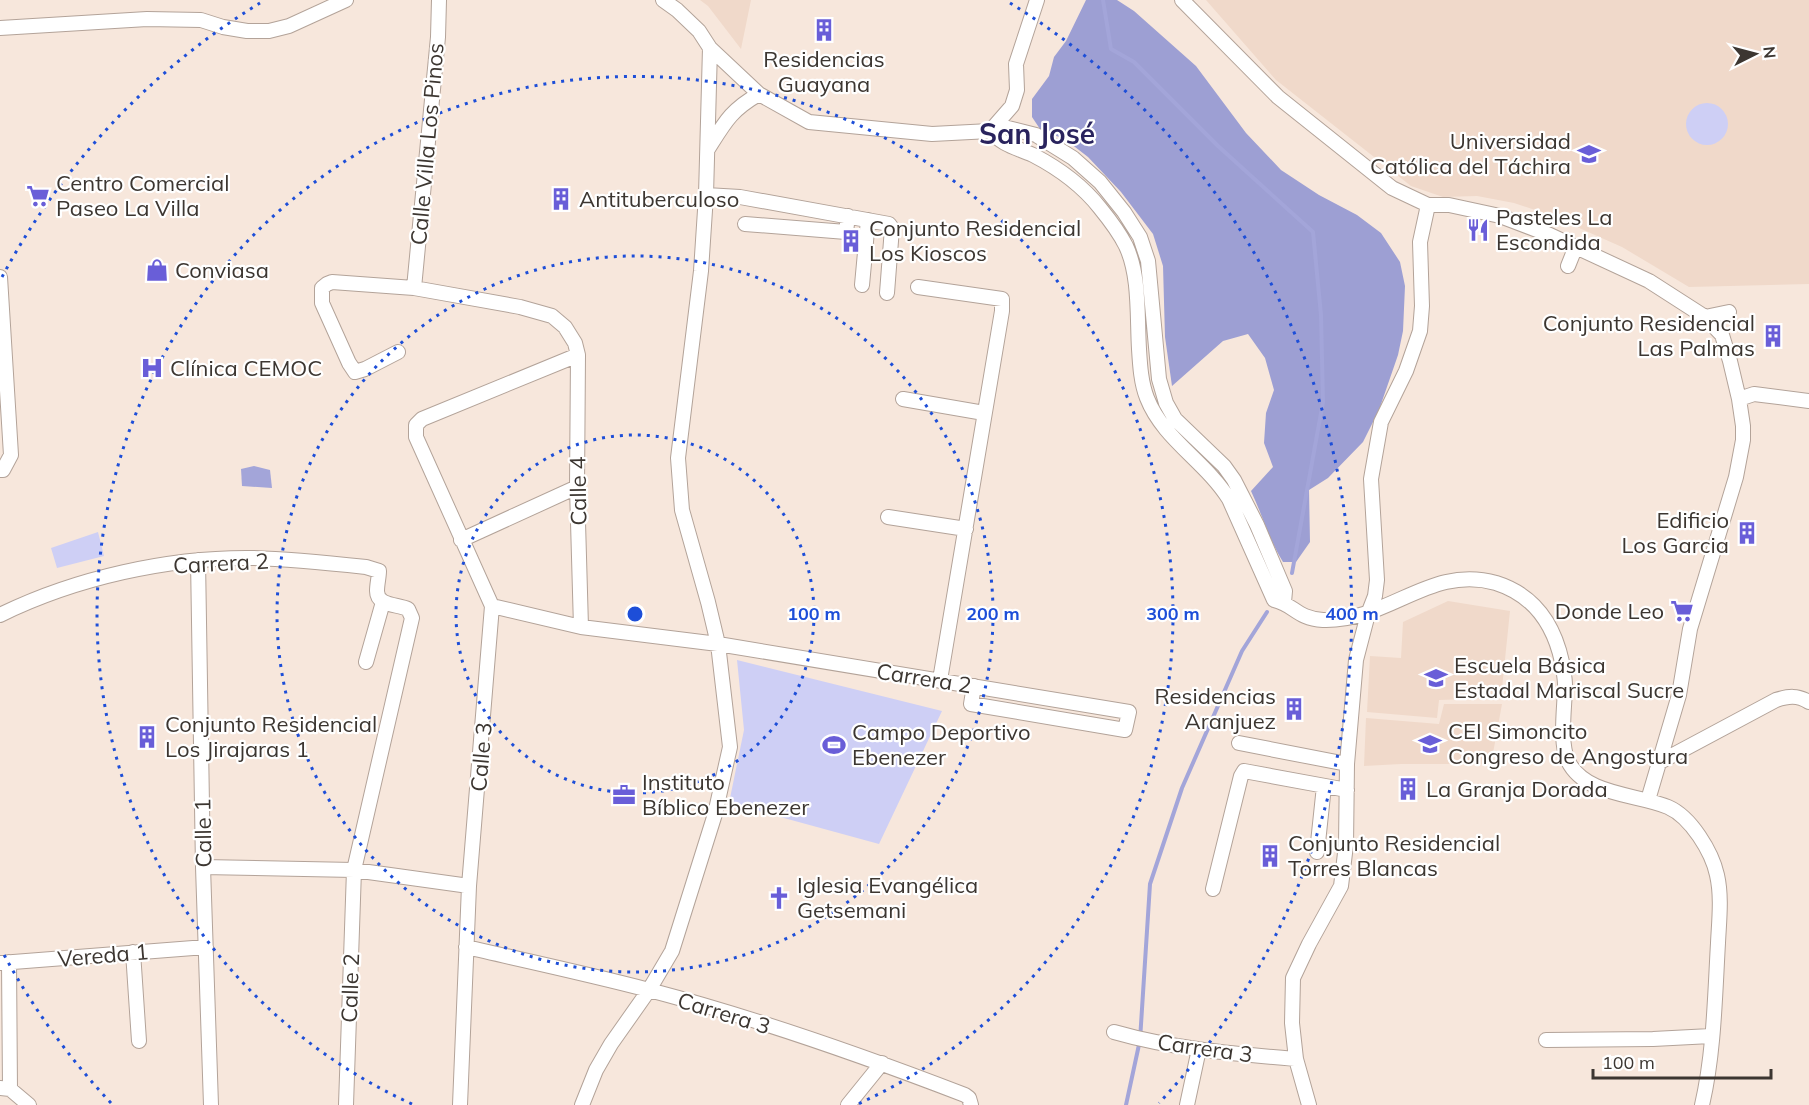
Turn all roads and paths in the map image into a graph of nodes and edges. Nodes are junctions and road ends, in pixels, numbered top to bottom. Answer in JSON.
{"nodes":[{"id":1,"x":346,"y":0,"type":"edge"},
{"id":2,"x":439,"y":0,"type":"edge"},
{"id":3,"x":663,"y":0,"type":"edge"},
{"id":4,"x":1037,"y":0,"type":"edge"},
{"id":5,"x":1182,"y":0,"type":"edge"},
{"id":6,"x":0,"y":28,"type":"edge"},
{"id":7,"x":710,"y":48,"type":"junction"},
{"id":8,"x":759,"y":94,"type":"junction"},
{"id":9,"x":990,"y":131,"type":"junction"},
{"id":10,"x":708,"y":150,"type":"junction"},
{"id":11,"x":706,"y":195,"type":"junction"},
{"id":12,"x":1428,"y":205,"type":"junction"},
{"id":13,"x":848,"y":216,"type":"junction"},
{"id":14,"x":868,"y":220,"type":"junction"},
{"id":15,"x":745,"y":224,"type":"dead end"},
{"id":16,"x":1576,"y":246,"type":"junction"},
{"id":17,"x":1568,"y":266,"type":"dead end"},
{"id":18,"x":0,"y":277,"type":"edge"},
{"id":19,"x":862,"y":285,"type":"dead end"},
{"id":20,"x":918,"y":287,"type":"dead end"},
{"id":21,"x":414,"y":288,"type":"junction"},
{"id":22,"x":887,"y":293,"type":"dead end"},
{"id":23,"x":1729,"y":312,"type":"dead end"},
{"id":24,"x":1705,"y":317,"type":"junction"},
{"id":25,"x":398,"y":352,"type":"dead end"},
{"id":26,"x":579,"y":355,"type":"junction"},
{"id":27,"x":903,"y":399,"type":"dead end"},
{"id":28,"x":1738,"y":399,"type":"junction"},
{"id":29,"x":1809,"y":401,"type":"edge"},
{"id":30,"x":984,"y":412,"type":"junction"},
{"id":31,"x":0,"y":470,"type":"edge"},
{"id":32,"x":577,"y":487,"type":"junction"},
{"id":33,"x":888,"y":517,"type":"dead end"},
{"id":34,"x":966,"y":529,"type":"junction"},
{"id":35,"x":460,"y":540,"type":"junction"},
{"id":36,"x":198,"y":560,"type":"junction"},
{"id":37,"x":383,"y":602,"type":"junction"},
{"id":38,"x":1284,"y":602,"type":"junction"},
{"id":39,"x":492,"y":606,"type":"junction"},
{"id":40,"x":1368,"y":614,"type":"junction"},
{"id":41,"x":0,"y":615,"type":"edge"},
{"id":42,"x":582,"y":627,"type":"junction"},
{"id":43,"x":718,"y":644,"type":"junction"},
{"id":44,"x":366,"y":662,"type":"dead end"},
{"id":45,"x":940,"y":680,"type":"junction"},
{"id":46,"x":1809,"y":702,"type":"edge"},
{"id":47,"x":1129,"y":712,"type":"dead end"},
{"id":48,"x":1239,"y":743,"type":"dead end"},
{"id":49,"x":1660,"y":762,"type":"junction"},
{"id":50,"x":1347,"y":764,"type":"junction"},
{"id":51,"x":1324,"y":786,"type":"junction"},
{"id":52,"x":1347,"y":790,"type":"junction"},
{"id":53,"x":1648,"y":800,"type":"junction"},
{"id":54,"x":1317,"y":852,"type":"dead end"},
{"id":55,"x":203,"y":867,"type":"junction"},
{"id":56,"x":354,"y":870,"type":"junction"},
{"id":57,"x":469,"y":886,"type":"junction"},
{"id":58,"x":1213,"y":889,"type":"dead end"},
{"id":59,"x":206,"y":947,"type":"junction"},
{"id":60,"x":466,"y":947,"type":"junction"},
{"id":61,"x":133,"y":952,"type":"junction"},
{"id":62,"x":4,"y":963,"type":"edge"},
{"id":63,"x":649,"y":990,"type":"junction"},
{"id":64,"x":1114,"y":1032,"type":"dead end"},
{"id":65,"x":1711,"y":1036,"type":"junction"},
{"id":66,"x":1546,"y":1040,"type":"dead end"},
{"id":67,"x":139,"y":1041,"type":"dead end"},
{"id":68,"x":1199,"y":1049,"type":"junction"},
{"id":69,"x":1296,"y":1059,"type":"junction"},
{"id":70,"x":882,"y":1063,"type":"junction"},
{"id":71,"x":5,"y":1089,"type":"edge"},
{"id":72,"x":29,"y":1105,"type":"edge"},
{"id":73,"x":211,"y":1105,"type":"edge"},
{"id":74,"x":346,"y":1105,"type":"edge"},
{"id":75,"x":460,"y":1105,"type":"edge"},
{"id":76,"x":582,"y":1105,"type":"edge"},
{"id":77,"x":848,"y":1105,"type":"edge"},
{"id":78,"x":971,"y":1105,"type":"edge"},
{"id":79,"x":1187,"y":1105,"type":"edge"},
{"id":80,"x":1309,"y":1105,"type":"edge"},
{"id":81,"x":1702,"y":1105,"type":"edge"}],
"edges":[{"from":1,"to":6,"type":"street"},
{"from":2,"to":21,"type":"street","name":"Calle Villa Los Pinos"},
{"from":3,"to":7,"type":"street"},
{"from":4,"to":9,"type":"street"},
{"from":5,"to":12,"type":"street"},
{"from":7,"to":8,"type":"street"},
{"from":7,"to":10,"type":"street"},
{"from":8,"to":9,"type":"street"},
{"from":8,"to":10,"type":"street"},
{"from":9,"to":38,"type":"street"},
{"from":9,"to":38,"type":"street"},
{"from":10,"to":11,"type":"street"},
{"from":11,"to":13,"type":"street"},
{"from":11,"to":43,"type":"street"},
{"from":12,"to":16,"type":"street"},
{"from":12,"to":40,"type":"street"},
{"from":13,"to":14,"type":"street"},
{"from":13,"to":15,"type":"street"},
{"from":14,"to":19,"type":"street"},
{"from":14,"to":22,"type":"street"},
{"from":16,"to":17,"type":"street"},
{"from":16,"to":24,"type":"street"},
{"from":18,"to":31,"type":"street"},
{"from":20,"to":30,"type":"street"},
{"from":21,"to":25,"type":"street"},
{"from":21,"to":26,"type":"street"},
{"from":23,"to":24,"type":"street"},
{"from":24,"to":28,"type":"street"},
{"from":26,"to":32,"type":"street","name":"Calle 4"},
{"from":26,"to":35,"type":"street"},
{"from":27,"to":30,"type":"street"},
{"from":28,"to":29,"type":"street"},
{"from":28,"to":49,"type":"street"},
{"from":30,"to":34,"type":"street"},
{"from":32,"to":35,"type":"street"},
{"from":32,"to":42,"type":"street","name":"Calle 4"},
{"from":33,"to":34,"type":"street"},
{"from":34,"to":45,"type":"street"},
{"from":35,"to":39,"type":"street"},
{"from":36,"to":37,"type":"street","name":"Carrera 2"},
{"from":36,"to":41,"type":"street","name":"Carrera 2"},
{"from":36,"to":55,"type":"street","name":"Calle 1"},
{"from":37,"to":44,"type":"street"},
{"from":37,"to":56,"type":"street","name":"Calle 2"},
{"from":38,"to":40,"type":"street"},
{"from":39,"to":42,"type":"street","name":"Carrera 2"},
{"from":39,"to":57,"type":"street","name":"Calle 3"},
{"from":40,"to":50,"type":"street"},
{"from":40,"to":53,"type":"street"},
{"from":42,"to":43,"type":"street","name":"Carrera 2"},
{"from":43,"to":45,"type":"street","name":"Carrera 2"},
{"from":43,"to":63,"type":"street"},
{"from":45,"to":47,"type":"street","name":"Carrera 2"},
{"from":46,"to":49,"type":"street"},
{"from":48,"to":50,"type":"street"},
{"from":49,"to":53,"type":"street"},
{"from":50,"to":52,"type":"street"},
{"from":51,"to":52,"type":"street"},
{"from":51,"to":54,"type":"street"},
{"from":51,"to":58,"type":"street"},
{"from":52,"to":69,"type":"street"},
{"from":53,"to":65,"type":"street"},
{"from":55,"to":56,"type":"street"},
{"from":55,"to":59,"type":"street","name":"Calle 1"},
{"from":56,"to":57,"type":"street"},
{"from":56,"to":74,"type":"street","name":"Calle 2"},
{"from":57,"to":60,"type":"street","name":"Calle 3"},
{"from":59,"to":61,"type":"street","name":"Vereda 1"},
{"from":59,"to":73,"type":"street","name":"Calle 1"},
{"from":60,"to":63,"type":"street","name":"Carrera 3"},
{"from":60,"to":75,"type":"street","name":"Calle 3"},
{"from":61,"to":62,"type":"street","name":"Vereda 1"},
{"from":61,"to":67,"type":"street"},
{"from":62,"to":71,"type":"street"},
{"from":63,"to":70,"type":"street","name":"Carrera 3"},
{"from":63,"to":76,"type":"street"},
{"from":64,"to":68,"type":"street","name":"Carrera 3"},
{"from":65,"to":66,"type":"street"},
{"from":65,"to":81,"type":"street"},
{"from":68,"to":69,"type":"street","name":"Carrera 3"},
{"from":68,"to":79,"type":"street"},
{"from":69,"to":80,"type":"street"},
{"from":70,"to":77,"type":"street"},
{"from":70,"to":78,"type":"street","name":"Carrera 3"},
{"from":71,"to":72,"type":"street"}]}
